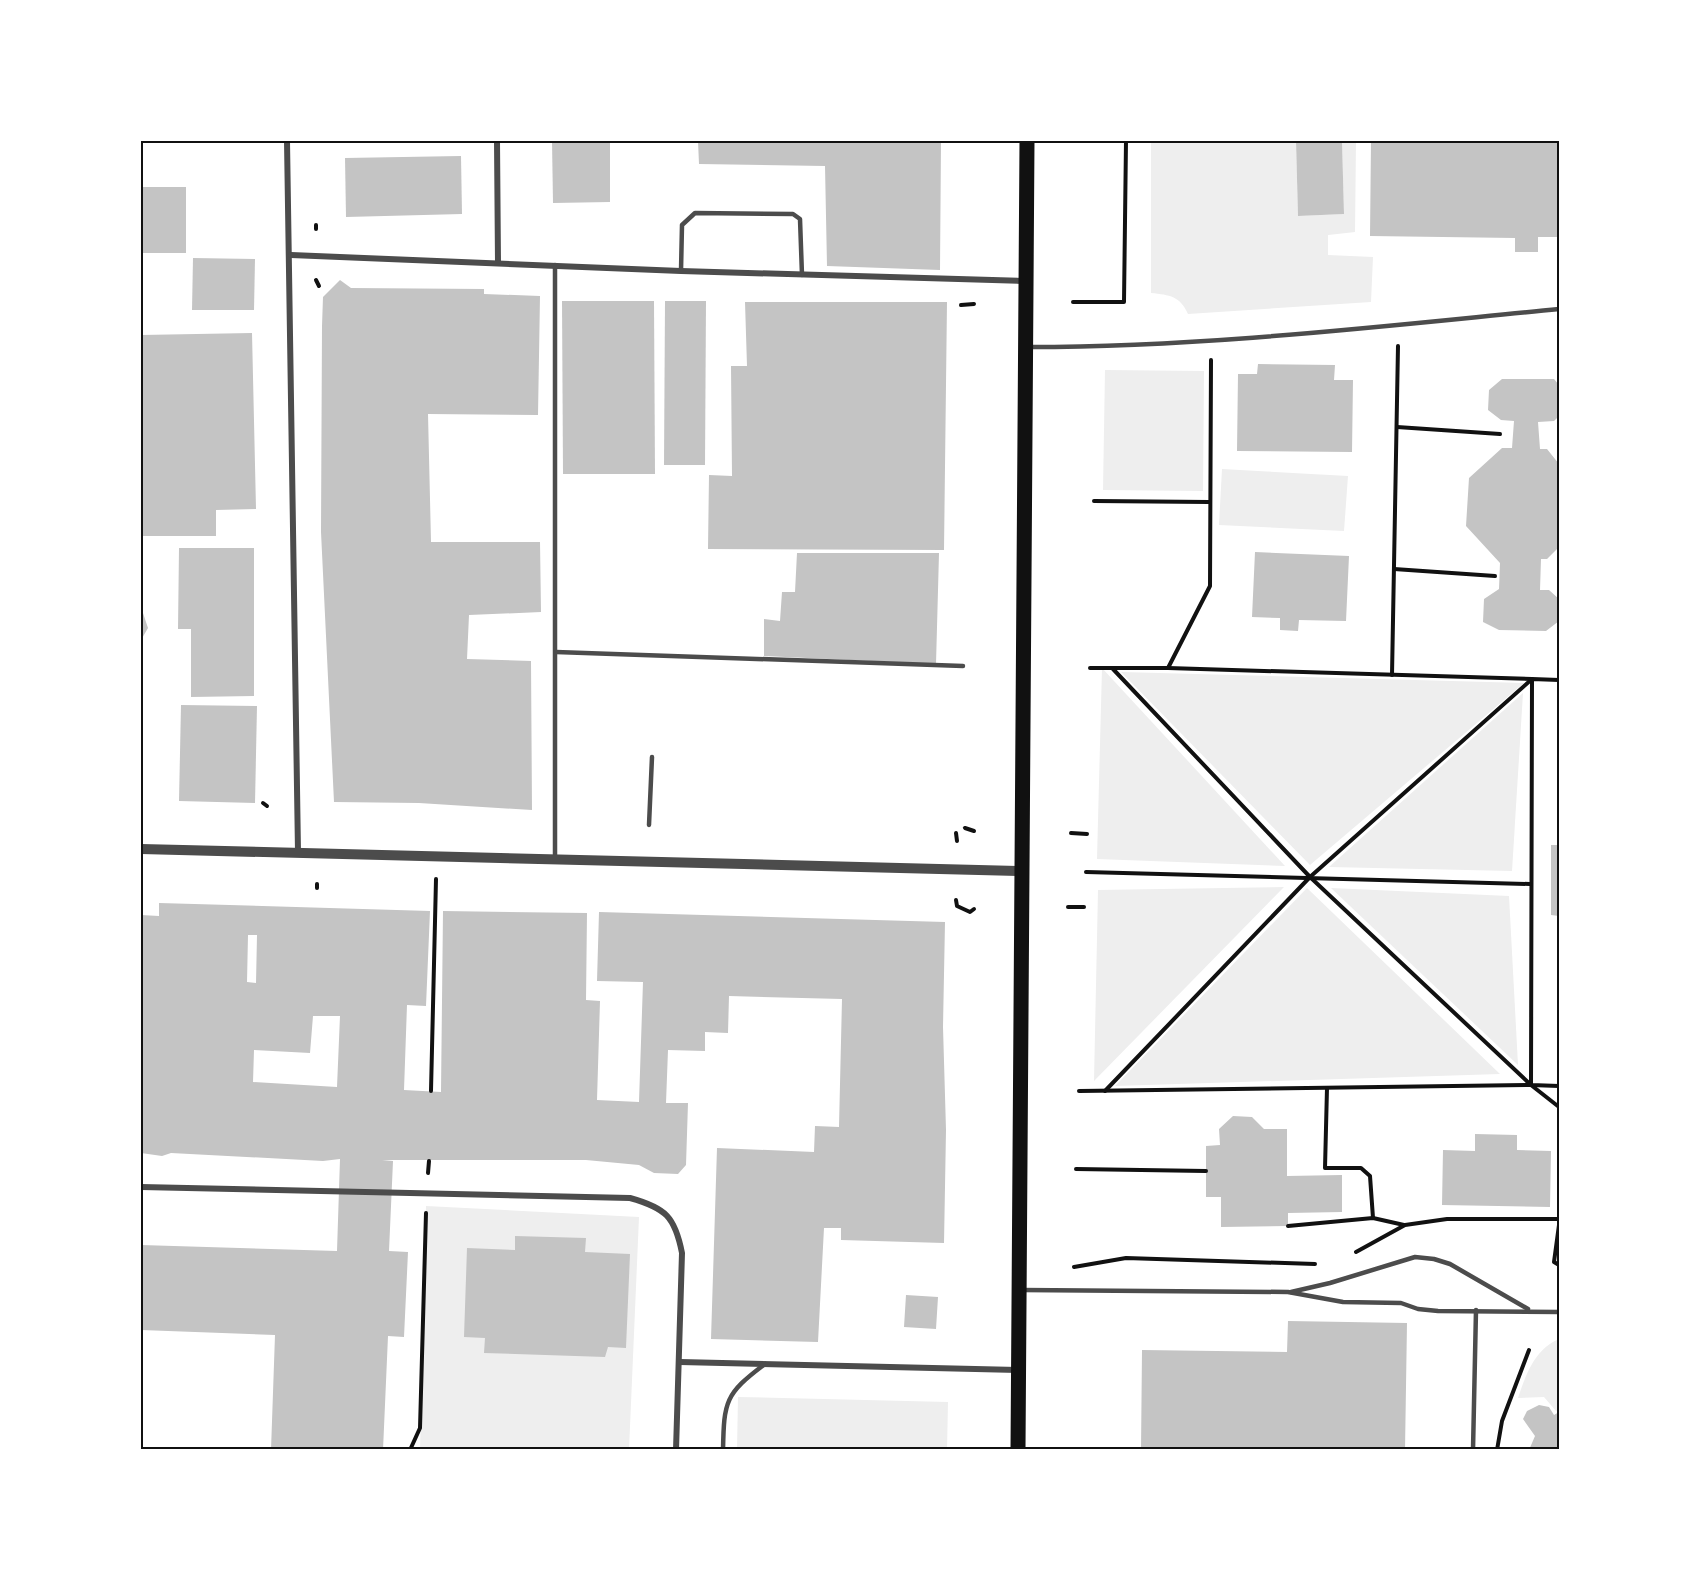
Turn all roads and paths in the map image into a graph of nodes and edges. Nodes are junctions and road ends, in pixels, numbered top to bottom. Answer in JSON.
{"nodes":[{"id":1,"x":287,"y":141,"type":"edge"},
{"id":2,"x":497,"y":141,"type":"edge"},
{"id":3,"x":1027,"y":141,"type":"edge"},
{"id":4,"x":1126,"y":141,"type":"edge"},
{"id":5,"x":291,"y":255,"type":"junction"},
{"id":6,"x":498,"y":263,"type":"junction"},
{"id":7,"x":555,"y":265,"type":"junction"},
{"id":8,"x":681,"y":271,"type":"junction"},
{"id":9,"x":802,"y":275,"type":"junction"},
{"id":10,"x":316,"y":280,"type":"dead end"},
{"id":11,"x":1025,"y":281,"type":"junction"},
{"id":12,"x":319,"y":286,"type":"dead end"},
{"id":13,"x":1073,"y":302,"type":"dead end"},
{"id":14,"x":974,"y":304,"type":"dead end"},
{"id":15,"x":961,"y":305,"type":"dead end"},
{"id":16,"x":1559,"y":309,"type":"edge"},
{"id":17,"x":1399,"y":323,"type":"junction"},
{"id":18,"x":1211,"y":341,"type":"junction"},
{"id":19,"x":1024,"y":347,"type":"junction"},
{"id":20,"x":1397,"y":427,"type":"junction"},
{"id":21,"x":1500,"y":434,"type":"dead end"},
{"id":22,"x":1094,"y":501,"type":"dead end"},
{"id":23,"x":1209,"y":502,"type":"junction"},
{"id":24,"x":1394,"y":569,"type":"junction"},
{"id":25,"x":1495,"y":576,"type":"dead end"},
{"id":26,"x":555,"y":652,"type":"junction"},
{"id":27,"x":963,"y":666,"type":"dead end"},
{"id":28,"x":1090,"y":668,"type":"dead end"},
{"id":29,"x":1113,"y":668,"type":"junction"},
{"id":30,"x":1168,"y":668,"type":"junction"},
{"id":31,"x":1392,"y":675,"type":"junction"},
{"id":32,"x":1532,"y":680,"type":"junction"},
{"id":33,"x":1559,"y":680,"type":"edge"},
{"id":34,"x":652,"y":757,"type":"dead end"},
{"id":35,"x":649,"y":825,"type":"dead end"},
{"id":36,"x":965,"y":828,"type":"dead end"},
{"id":37,"x":974,"y":831,"type":"dead end"},
{"id":38,"x":956,"y":833,"type":"dead end"},
{"id":39,"x":1071,"y":833,"type":"dead end"},
{"id":40,"x":1087,"y":834,"type":"dead end"},
{"id":41,"x":957,"y":841,"type":"dead end"},
{"id":42,"x":141,"y":849,"type":"edge"},
{"id":43,"x":298,"y":852,"type":"junction"},
{"id":44,"x":437,"y":857,"type":"junction"},
{"id":45,"x":555,"y":859,"type":"junction"},
{"id":46,"x":1021,"y":871,"type":"junction"},
{"id":47,"x":1086,"y":872,"type":"dead end"},
{"id":48,"x":1310,"y":877,"type":"junction"},
{"id":49,"x":1530,"y":884,"type":"junction"},
{"id":50,"x":956,"y":900,"type":"dead end"},
{"id":51,"x":1068,"y":907,"type":"dead end"},
{"id":52,"x":1084,"y":907,"type":"dead end"},
{"id":53,"x":974,"y":909,"type":"dead end"},
{"id":54,"x":1531,"y":1085,"type":"junction"},
{"id":55,"x":1559,"y":1086,"type":"edge"},
{"id":56,"x":1327,"y":1088,"type":"junction"},
{"id":57,"x":431,"y":1091,"type":"dead end"},
{"id":58,"x":1079,"y":1091,"type":"dead end"},
{"id":59,"x":1105,"y":1091,"type":"junction"},
{"id":60,"x":1559,"y":1107,"type":"edge"},
{"id":61,"x":429,"y":1161,"type":"dead end"},
{"id":62,"x":1077,"y":1169,"type":"dead end"},
{"id":63,"x":1206,"y":1171,"type":"dead end"},
{"id":64,"x":141,"y":1187,"type":"edge"},
{"id":65,"x":428,"y":1194,"type":"junction"},
{"id":66,"x":1373,"y":1218,"type":"junction"},
{"id":67,"x":1559,"y":1220,"type":"edge"},
{"id":68,"x":1405,"y":1225,"type":"junction"},
{"id":69,"x":1288,"y":1226,"type":"dead end"},
{"id":70,"x":1559,"y":1226,"type":"edge"},
{"id":71,"x":1353,"y":1253,"type":"dead end"},
{"id":72,"x":1320,"y":1264,"type":"dead end"},
{"id":73,"x":1559,"y":1265,"type":"edge"},
{"id":74,"x":1074,"y":1267,"type":"dead end"},
{"id":75,"x":1020,"y":1290,"type":"junction"},
{"id":76,"x":1288,"y":1292,"type":"junction"},
{"id":77,"x":1476,"y":1310,"type":"junction"},
{"id":78,"x":1529,"y":1310,"type":"junction"},
{"id":79,"x":1559,"y":1312,"type":"edge"},
{"id":80,"x":1529,"y":1350,"type":"dead end"},
{"id":81,"x":680,"y":1362,"type":"junction"},
{"id":82,"x":765,"y":1364,"type":"junction"},
{"id":83,"x":1019,"y":1370,"type":"junction"},
{"id":84,"x":410,"y":1450,"type":"edge"},
{"id":85,"x":676,"y":1450,"type":"edge"},
{"id":86,"x":723,"y":1450,"type":"edge"},
{"id":87,"x":1018,"y":1450,"type":"edge"},
{"id":88,"x":1473,"y":1450,"type":"edge"},
{"id":89,"x":1497,"y":1450,"type":"edge"}],
"edges":[{"from":1,"to":5,"type":"street"},
{"from":2,"to":6,"type":"street"},
{"from":3,"to":11,"type":"main road"},
{"from":4,"to":13,"type":"path"},
{"from":5,"to":6,"type":"street"},
{"from":5,"to":43,"type":"street"},
{"from":6,"to":7,"type":"street"},
{"from":7,"to":8,"type":"street"},
{"from":7,"to":26,"type":"lane"},
{"from":8,"to":9,"type":"street"},
{"from":8,"to":9,"type":"lane"},
{"from":9,"to":11,"type":"street"},
{"from":10,"to":12,"type":"path"},
{"from":11,"to":19,"type":"main road"},
{"from":14,"to":15,"type":"path"},
{"from":16,"to":17,"type":"lane"},
{"from":17,"to":18,"type":"lane"},
{"from":17,"to":20,"type":"path"},
{"from":18,"to":19,"type":"lane"},
{"from":18,"to":23,"type":"path"},
{"from":19,"to":46,"type":"main road"},
{"from":20,"to":21,"type":"path"},
{"from":20,"to":24,"type":"path"},
{"from":22,"to":23,"type":"path"},
{"from":23,"to":30,"type":"path"},
{"from":24,"to":25,"type":"path"},
{"from":24,"to":31,"type":"path"},
{"from":26,"to":27,"type":"lane"},
{"from":26,"to":45,"type":"lane"},
{"from":28,"to":29,"type":"path"},
{"from":29,"to":30,"type":"path"},
{"from":29,"to":48,"type":"path"},
{"from":30,"to":31,"type":"path"},
{"from":31,"to":32,"type":"path"},
{"from":32,"to":33,"type":"path"},
{"from":32,"to":48,"type":"path"},
{"from":32,"to":49,"type":"path"},
{"from":34,"to":35,"type":"lane"},
{"from":36,"to":37,"type":"path"},
{"from":38,"to":41,"type":"path"},
{"from":39,"to":40,"type":"path"},
{"from":42,"to":43,"type":"street"},
{"from":43,"to":44,"type":"street"},
{"from":44,"to":45,"type":"street"},
{"from":44,"to":57,"type":"path"},
{"from":45,"to":46,"type":"street"},
{"from":46,"to":75,"type":"main road"},
{"from":47,"to":48,"type":"path"},
{"from":48,"to":49,"type":"path"},
{"from":48,"to":54,"type":"path"},
{"from":48,"to":59,"type":"path"},
{"from":49,"to":54,"type":"path"},
{"from":50,"to":53,"type":"path"},
{"from":51,"to":52,"type":"path"},
{"from":54,"to":55,"type":"path"},
{"from":54,"to":56,"type":"path"},
{"from":54,"to":60,"type":"path"},
{"from":56,"to":59,"type":"path"},
{"from":56,"to":66,"type":"path"},
{"from":58,"to":59,"type":"path"},
{"from":61,"to":65,"type":"path"},
{"from":62,"to":63,"type":"path"},
{"from":64,"to":65,"type":"street"},
{"from":65,"to":81,"type":"street"},
{"from":65,"to":84,"type":"path"},
{"from":66,"to":68,"type":"path"},
{"from":66,"to":69,"type":"path"},
{"from":67,"to":68,"type":"path"},
{"from":68,"to":71,"type":"path"},
{"from":70,"to":73,"type":"path"},
{"from":72,"to":74,"type":"path"},
{"from":75,"to":76,"type":"lane"},
{"from":75,"to":83,"type":"main road"},
{"from":76,"to":77,"type":"lane"},
{"from":76,"to":78,"type":"lane"},
{"from":77,"to":78,"type":"lane"},
{"from":77,"to":88,"type":"lane"},
{"from":78,"to":79,"type":"lane"},
{"from":80,"to":89,"type":"path"},
{"from":81,"to":82,"type":"street"},
{"from":81,"to":85,"type":"street"},
{"from":82,"to":83,"type":"street"},
{"from":82,"to":86,"type":"lane"},
{"from":83,"to":87,"type":"main road"}]}
